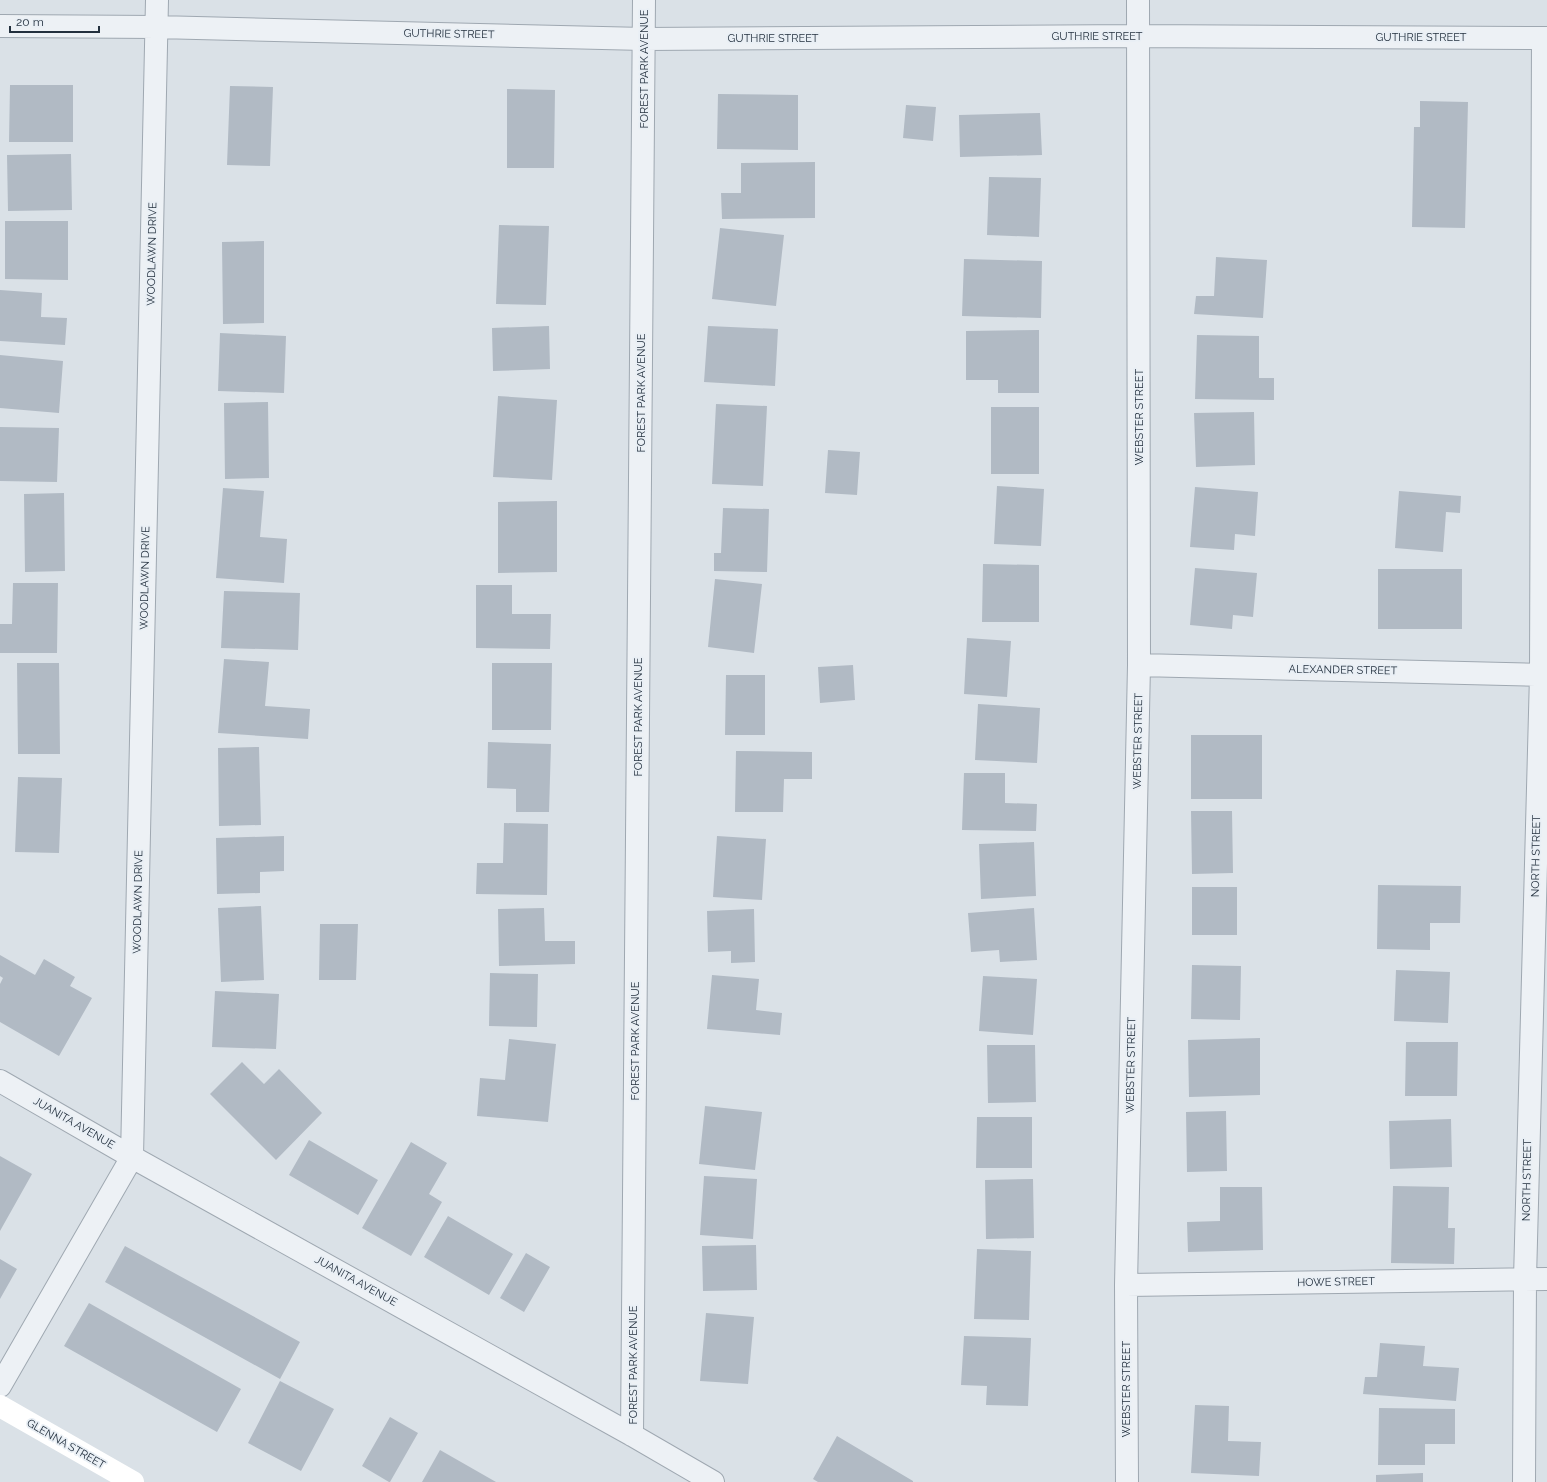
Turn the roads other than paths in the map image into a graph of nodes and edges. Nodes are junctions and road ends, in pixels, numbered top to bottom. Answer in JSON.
{"nodes":[{"id":1,"x":157,"y":0,"type":"edge"},
{"id":2,"x":644,"y":0,"type":"edge"},
{"id":3,"x":1138,"y":0,"type":"edge"},
{"id":4,"x":0,"y":26,"type":"edge"},
{"id":5,"x":157,"y":27,"type":"junction"},
{"id":6,"x":1138,"y":36,"type":"junction"},
{"id":7,"x":1545,"y":38,"type":"edge"},
{"id":8,"x":644,"y":39,"type":"junction"},
{"id":9,"x":1140,"y":665,"type":"junction"},
{"id":10,"x":1544,"y":675,"type":"edge"},
{"id":11,"x":0,"y":1081,"type":"edge"},
{"id":12,"x":132,"y":1157,"type":"junction"},
{"id":13,"x":1525,"y":1279,"type":"junction"},
{"id":14,"x":1547,"y":1279,"type":"edge"},
{"id":15,"x":1126,"y":1285,"type":"junction"},
{"id":16,"x":0,"y":1386,"type":"edge"},
{"id":17,"x":0,"y":1406,"type":"edge"},
{"id":18,"x":632,"y":1435,"type":"junction"},
{"id":19,"x":133,"y":1482,"type":"edge"},
{"id":20,"x":712,"y":1482,"type":"edge"},
{"id":21,"x":1127,"y":1482,"type":"edge"},
{"id":22,"x":1524,"y":1482,"type":"edge"}],
"edges":[{"from":1,"to":5,"type":"street","name":"WOODLAWN DRIVE"},
{"from":2,"to":8,"type":"street","name":"FOREST PARK AVENUE"},
{"from":3,"to":6,"type":"street","name":"WEBSTER STREET"},
{"from":4,"to":5,"type":"street","name":"GUTHRIE STREET"},
{"from":5,"to":8,"type":"street","name":"GUTHRIE STREET"},
{"from":5,"to":12,"type":"street","name":"WOODLAWN DRIVE"},
{"from":6,"to":7,"type":"street","name":"GUTHRIE STREET"},
{"from":6,"to":8,"type":"street","name":"GUTHRIE STREET"},
{"from":6,"to":9,"type":"street","name":"WEBSTER STREET"},
{"from":7,"to":10,"type":"street","name":"NORTH STREET"},
{"from":8,"to":18,"type":"street","name":"FOREST PARK AVENUE"},
{"from":9,"to":10,"type":"street","name":"ALEXANDER STREET"},
{"from":9,"to":15,"type":"street","name":"WEBSTER STREET"},
{"from":10,"to":13,"type":"street","name":"NORTH STREET"},
{"from":11,"to":12,"type":"street","name":"JUANITA AVENUE"},
{"from":12,"to":16,"type":"street"},
{"from":12,"to":18,"type":"street","name":"JUANITA AVENUE"},
{"from":13,"to":14,"type":"street","name":"HOWE STREET"},
{"from":13,"to":15,"type":"street","name":"HOWE STREET"},
{"from":13,"to":22,"type":"street","name":"NORTH STREET"},
{"from":15,"to":21,"type":"street","name":"WEBSTER STREET"},
{"from":17,"to":19,"type":"main road","name":"GLENNA STREET"},
{"from":18,"to":20,"type":"street","name":"JUANITA AVENUE"}]}
